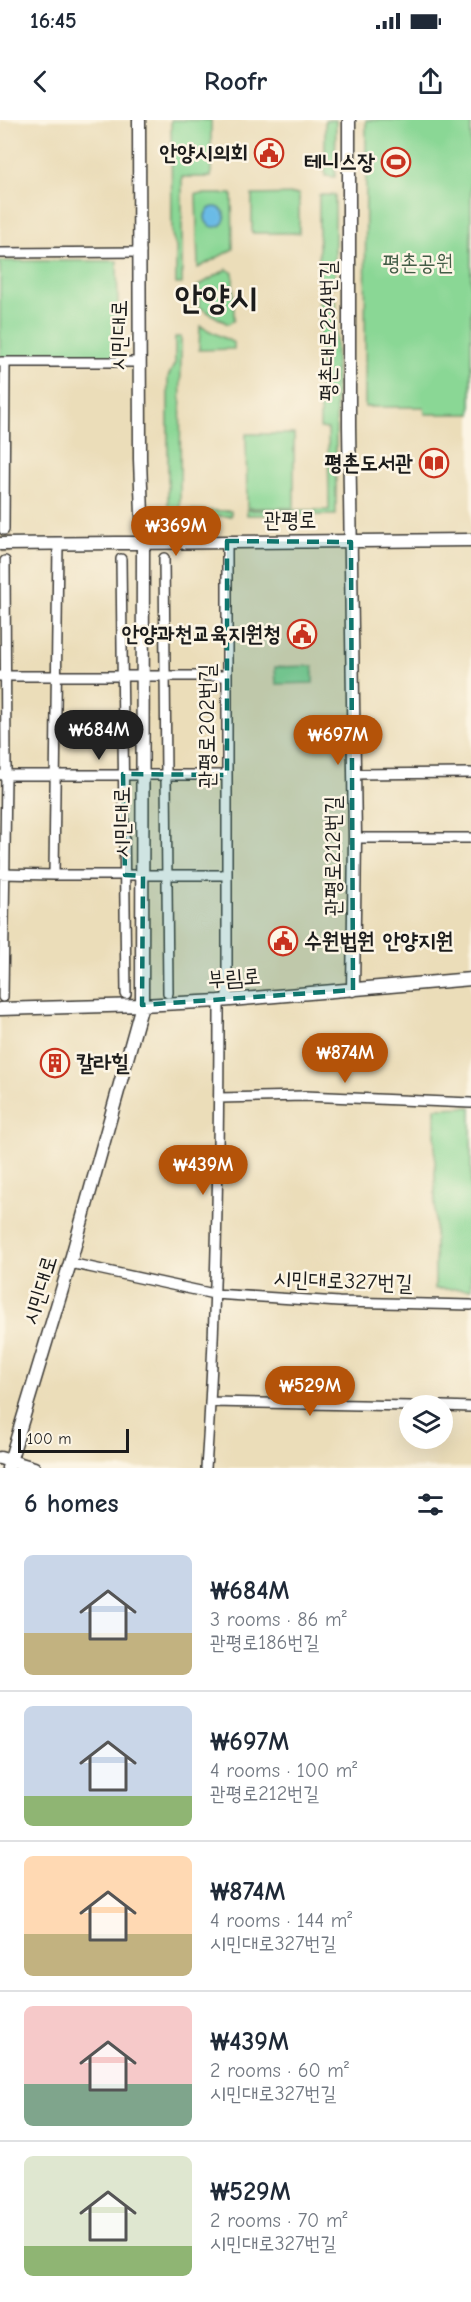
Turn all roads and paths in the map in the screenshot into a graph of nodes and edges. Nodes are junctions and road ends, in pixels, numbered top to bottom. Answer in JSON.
{"nodes":[{"id":1,"x":133,"y":120,"type":"edge"},
{"id":2,"x":144,"y":120,"type":"edge"},
{"id":3,"x":349,"y":120,"type":"edge"},
{"id":4,"x":139,"y":126,"type":"edge"},
{"id":5,"x":141,"y":252,"type":"junction"},
{"id":6,"x":0,"y":253,"type":"edge"},
{"id":7,"x":2,"y":362,"type":"edge"},
{"id":8,"x":139,"y":362,"type":"junction"},
{"id":9,"x":4,"y":530,"type":"dead end"},
{"id":10,"x":471,"y":540,"type":"edge"},
{"id":11,"x":227,"y":541,"type":"junction"},
{"id":12,"x":351,"y":542,"type":"junction"},
{"id":13,"x":58,"y":543,"type":"junction"},
{"id":14,"x":143,"y":543,"type":"junction"},
{"id":15,"x":0,"y":544,"type":"edge"},
{"id":16,"x":164,"y":558,"type":"dead end"},
{"id":17,"x":121,"y":559,"type":"dead end"},
{"id":18,"x":5,"y":561,"type":"dead end"},
{"id":19,"x":3,"y":675,"type":"edge"},
{"id":20,"x":57,"y":675,"type":"junction"},
{"id":21,"x":122,"y":675,"type":"junction"},
{"id":22,"x":142,"y":676,"type":"junction"},
{"id":23,"x":165,"y":676,"type":"junction"},
{"id":24,"x":227,"y":676,"type":"junction"},
{"id":25,"x":471,"y":773,"type":"edge"},
{"id":26,"x":123,"y":774,"type":"junction"},
{"id":27,"x":143,"y":774,"type":"junction"},
{"id":28,"x":166,"y":774,"type":"junction"},
{"id":29,"x":353,"y":774,"type":"junction"},
{"id":30,"x":3,"y":775,"type":"edge"},
{"id":31,"x":55,"y":775,"type":"junction"},
{"id":32,"x":227,"y":775,"type":"junction"},
{"id":33,"x":355,"y":838,"type":"junction"},
{"id":34,"x":471,"y":838,"type":"edge"},
{"id":35,"x":3,"y":874,"type":"edge"},
{"id":36,"x":54,"y":875,"type":"junction"},
{"id":37,"x":125,"y":875,"type":"junction"},
{"id":38,"x":167,"y":875,"type":"junction"},
{"id":39,"x":227,"y":875,"type":"junction"},
{"id":40,"x":143,"y":876,"type":"junction"},
{"id":41,"x":471,"y":980,"type":"edge"},
{"id":42,"x":352,"y":990,"type":"junction"},
{"id":43,"x":168,"y":993,"type":"dead end"},
{"id":44,"x":126,"y":994,"type":"dead end"},
{"id":45,"x":223,"y":1000,"type":"junction"},
{"id":46,"x":2,"y":1003,"type":"edge"},
{"id":47,"x":142,"y":1005,"type":"junction"},
{"id":48,"x":219,"y":1098,"type":"junction"},
{"id":49,"x":471,"y":1103,"type":"edge"},
{"id":50,"x":70,"y":1263,"type":"junction"},
{"id":51,"x":214,"y":1294,"type":"junction"},
{"id":52,"x":471,"y":1305,"type":"edge"},
{"id":53,"x":211,"y":1402,"type":"junction"},
{"id":54,"x":399,"y":1406,"type":"edge"},
{"id":55,"x":453,"y":1406,"type":"edge"},
{"id":56,"x":471,"y":1407,"type":"edge"},
{"id":57,"x":6,"y":1462,"type":"edge"},
{"id":58,"x":34,"y":1468,"type":"edge"},
{"id":59,"x":206,"y":1468,"type":"edge"}],
"edges":[{"from":1,"to":4,"type":"street"},
{"from":2,"to":4,"type":"street"},
{"from":3,"to":12,"type":"street","name":"평촌대로254번길"},
{"from":4,"to":5,"type":"street","name":"시민대로"},
{"from":5,"to":6,"type":"street"},
{"from":5,"to":8,"type":"street","name":"시민대로"},
{"from":7,"to":8,"type":"street"},
{"from":7,"to":9,"type":"street"},
{"from":8,"to":14,"type":"street","name":"시민대로"},
{"from":10,"to":12,"type":"street","name":"관평로"},
{"from":11,"to":12,"type":"street","name":"관평로"},
{"from":11,"to":14,"type":"street","name":"관평로"},
{"from":11,"to":24,"type":"street","name":"관평로202번길"},
{"from":12,"to":29,"type":"street","name":"관평로212번길"},
{"from":13,"to":14,"type":"street","name":"관평로"},
{"from":13,"to":15,"type":"street","name":"관평로"},
{"from":13,"to":20,"type":"street"},
{"from":14,"to":22,"type":"street","name":"시민대로"},
{"from":16,"to":23,"type":"street"},
{"from":17,"to":21,"type":"street"},
{"from":18,"to":19,"type":"street"},
{"from":19,"to":20,"type":"street"},
{"from":19,"to":30,"type":"street"},
{"from":20,"to":21,"type":"street"},
{"from":20,"to":31,"type":"street"},
{"from":21,"to":22,"type":"street"},
{"from":21,"to":26,"type":"street"},
{"from":22,"to":23,"type":"street"},
{"from":22,"to":27,"type":"street","name":"시민대로"},
{"from":23,"to":24,"type":"street"},
{"from":23,"to":28,"type":"street"},
{"from":24,"to":32,"type":"street","name":"관평로202번길"},
{"from":25,"to":29,"type":"street"},
{"from":26,"to":27,"type":"street"},
{"from":26,"to":31,"type":"street"},
{"from":26,"to":37,"type":"street"},
{"from":27,"to":28,"type":"street"},
{"from":27,"to":40,"type":"street","name":"시민대로"},
{"from":28,"to":32,"type":"street"},
{"from":28,"to":38,"type":"street"},
{"from":29,"to":33,"type":"street","name":"관평로212번길"},
{"from":30,"to":31,"type":"street"},
{"from":30,"to":35,"type":"street"},
{"from":31,"to":36,"type":"street"},
{"from":32,"to":39,"type":"street","name":"관평로202번길"},
{"from":33,"to":34,"type":"street"},
{"from":33,"to":42,"type":"street","name":"관평로212번길"},
{"from":35,"to":36,"type":"street"},
{"from":35,"to":46,"type":"street"},
{"from":36,"to":37,"type":"street"},
{"from":37,"to":40,"type":"street"},
{"from":37,"to":44,"type":"street"},
{"from":38,"to":39,"type":"street"},
{"from":38,"to":40,"type":"street"},
{"from":38,"to":43,"type":"street"},
{"from":39,"to":45,"type":"street","name":"관평로202번길"},
{"from":40,"to":47,"type":"street","name":"시민대로"},
{"from":41,"to":42,"type":"street","name":"부림로"},
{"from":42,"to":45,"type":"street","name":"부림로"},
{"from":45,"to":47,"type":"street","name":"부림로"},
{"from":45,"to":48,"type":"street","name":"관평로202번길"},
{"from":46,"to":47,"type":"street","name":"부림로"},
{"from":47,"to":50,"type":"street","name":"시민대로"},
{"from":48,"to":49,"type":"street"},
{"from":48,"to":51,"type":"street"},
{"from":50,"to":51,"type":"street","name":"시민대로327번길"},
{"from":50,"to":57,"type":"street","name":"시민대로"},
{"from":51,"to":52,"type":"street","name":"시민대로327번길"},
{"from":51,"to":53,"type":"street"},
{"from":53,"to":54,"type":"street"},
{"from":53,"to":59,"type":"street"},
{"from":55,"to":56,"type":"street"},
{"from":57,"to":58,"type":"street"}]}
